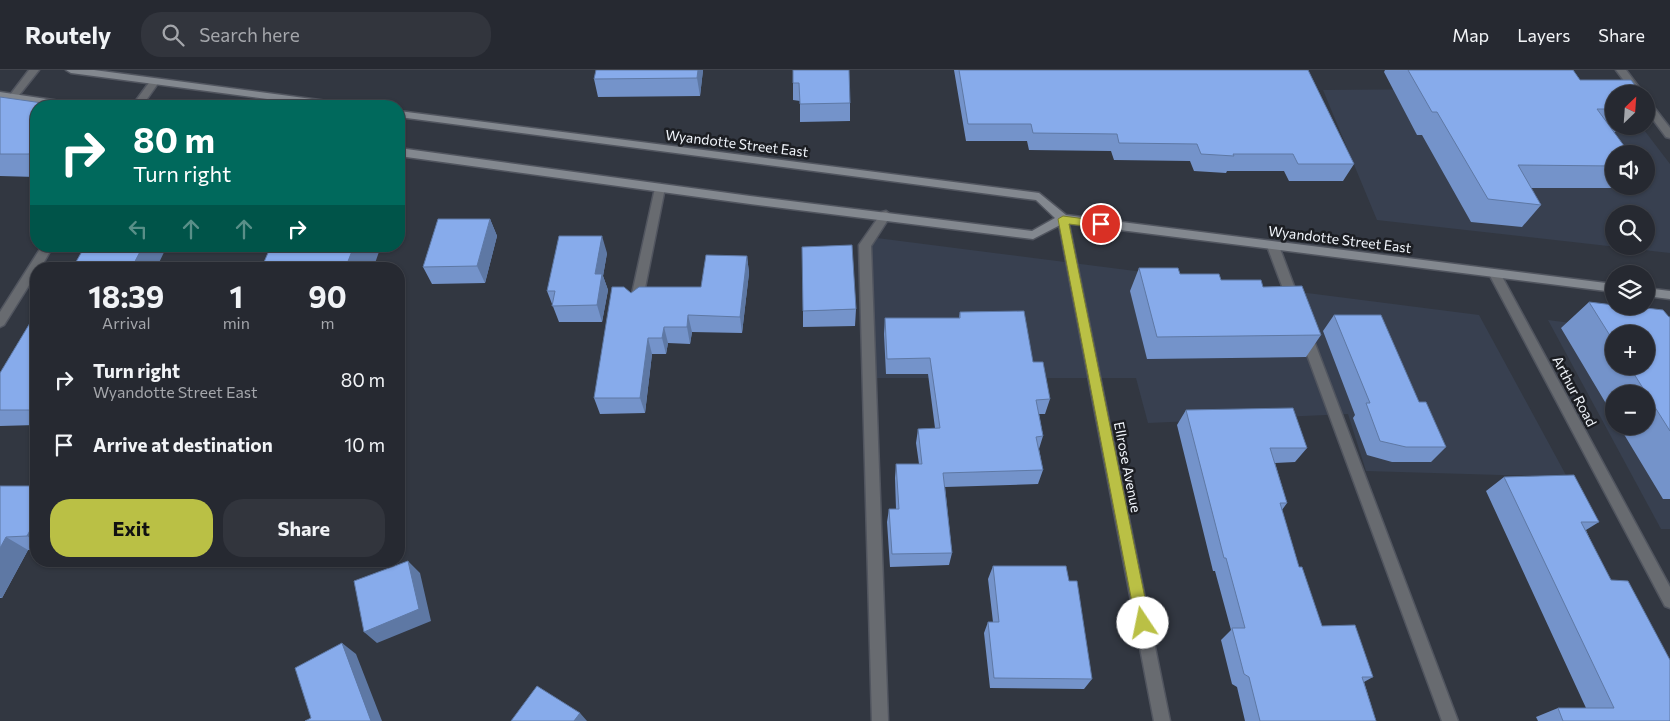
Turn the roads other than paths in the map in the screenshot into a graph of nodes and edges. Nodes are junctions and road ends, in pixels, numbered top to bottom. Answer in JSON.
{"nodes":[{"id":1,"x":34,"y":70,"type":"edge"},
{"id":2,"x":71,"y":70,"type":"edge"},
{"id":3,"x":1621,"y":70,"type":"edge"},
{"id":4,"x":154,"y":82,"type":"junction"},
{"id":5,"x":1632,"y":85,"type":"edge"},
{"id":6,"x":0,"y":95,"type":"edge"},
{"id":7,"x":13,"y":97,"type":"junction"},
{"id":8,"x":33,"y":100,"type":"edge"},
{"id":9,"x":141,"y":100,"type":"edge"},
{"id":10,"x":295,"y":100,"type":"edge"},
{"id":11,"x":405,"y":115,"type":"edge"},
{"id":12,"x":1655,"y":115,"type":"edge"},
{"id":13,"x":1670,"y":134,"type":"edge"},
{"id":14,"x":405,"y":153,"type":"edge"},
{"id":15,"x":660,"y":188,"type":"junction"},
{"id":16,"x":886,"y":216,"type":"junction"},
{"id":17,"x":1063,"y":219,"type":"junction"},
{"id":18,"x":1273,"y":246,"type":"junction"},
{"id":19,"x":30,"y":274,"type":"edge"},
{"id":20,"x":1495,"y":274,"type":"junction"},
{"id":21,"x":1605,"y":287,"type":"edge"},
{"id":22,"x":1655,"y":293,"type":"edge"},
{"id":23,"x":1670,"y":295,"type":"edge"},
{"id":24,"x":636,"y":303,"type":"edge"},
{"id":25,"x":0,"y":322,"type":"edge"},
{"id":26,"x":1670,"y":601,"type":"edge"},
{"id":27,"x":880,"y":721,"type":"edge"},
{"id":28,"x":1162,"y":721,"type":"edge"},
{"id":29,"x":1450,"y":721,"type":"edge"}],
"edges":[{"from":1,"to":7,"type":"street"},
{"from":2,"to":4,"type":"main road"},
{"from":3,"to":5,"type":"street"},
{"from":4,"to":9,"type":"street"},
{"from":4,"to":10,"type":"main road"},
{"from":6,"to":7,"type":"main road"},
{"from":7,"to":8,"type":"main road"},
{"from":11,"to":17,"type":"main road","name":"Wyandotte Street East"},
{"from":12,"to":13,"type":"street"},
{"from":14,"to":15,"type":"main road"},
{"from":15,"to":16,"type":"main road"},
{"from":15,"to":24,"type":"street"},
{"from":16,"to":17,"type":"main road"},
{"from":16,"to":27,"type":"street"},
{"from":17,"to":18,"type":"main road","name":"Wyandotte Street East"},
{"from":17,"to":28,"type":"street","name":"Ellrose Avenue"},
{"from":18,"to":20,"type":"main road","name":"Wyandotte Street East"},
{"from":18,"to":29,"type":"street"},
{"from":19,"to":25,"type":"street"},
{"from":20,"to":21,"type":"main road","name":"Wyandotte Street East"},
{"from":20,"to":26,"type":"street","name":"Arthur Road"},
{"from":22,"to":23,"type":"main road"}]}
